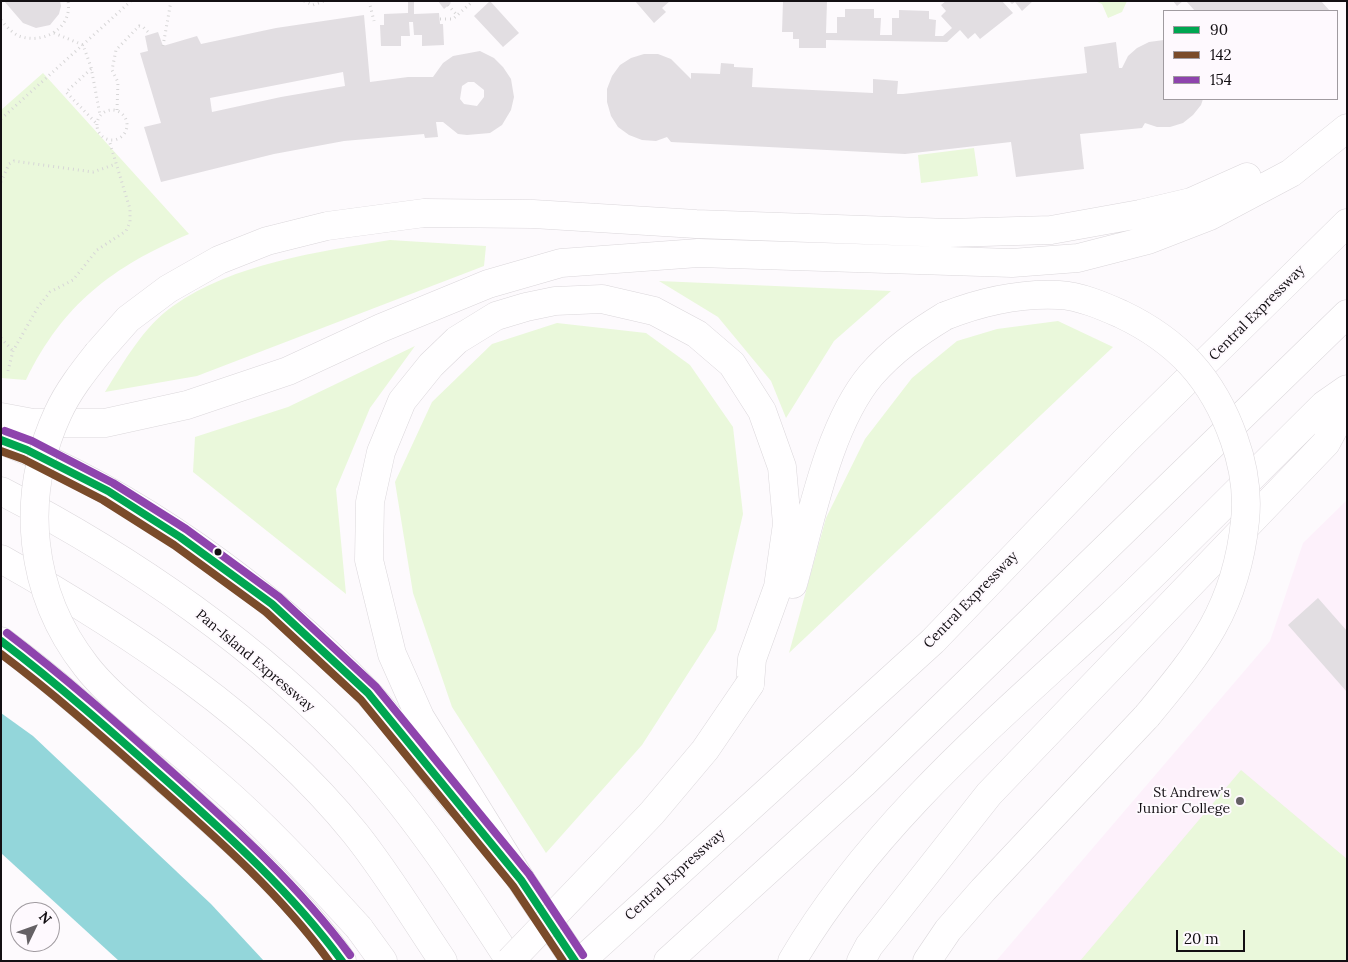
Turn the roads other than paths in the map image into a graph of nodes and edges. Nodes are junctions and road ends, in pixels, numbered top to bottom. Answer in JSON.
{"nodes":[{"id":1,"x":1347,"y":112,"type":"edge"},
{"id":2,"x":1347,"y":128,"type":"edge"},
{"id":3,"x":1347,"y":223,"type":"edge"},
{"id":4,"x":1347,"y":314,"type":"edge"},
{"id":5,"x":1347,"y":389,"type":"edge"},
{"id":6,"x":1347,"y":404,"type":"edge"},
{"id":7,"x":1,"y":417,"type":"edge"},
{"id":8,"x":1,"y":440,"type":"edge"},
{"id":9,"x":1,"y":491,"type":"edge"},
{"id":10,"x":1,"y":559,"type":"edge"},
{"id":11,"x":1,"y":641,"type":"edge"},
{"id":12,"x":750,"y":684,"type":"junction"},
{"id":13,"x":521,"y":880,"type":"junction"},
{"id":14,"x":342,"y":961,"type":"edge"},
{"id":15,"x":382,"y":961,"type":"edge"},
{"id":16,"x":442,"y":961,"type":"edge"},
{"id":17,"x":510,"y":961,"type":"edge"},
{"id":18,"x":575,"y":961,"type":"edge"},
{"id":19,"x":581,"y":961,"type":"edge"},
{"id":20,"x":668,"y":961,"type":"edge"},
{"id":21,"x":792,"y":961,"type":"edge"},
{"id":22,"x":861,"y":961,"type":"edge"},
{"id":23,"x":927,"y":961,"type":"edge"}],
"edges":[{"from":1,"to":15,"type":"main road","bridge":true},
{"from":2,"to":7,"type":"main road"},
{"from":3,"to":19,"type":"main road","name":"Central Expressway"},
{"from":4,"to":20,"type":"main road"},
{"from":5,"to":21,"type":"main road"},
{"from":6,"to":22,"type":"main road"},
{"from":8,"to":13,"type":"main road"},
{"from":9,"to":17,"type":"main road","name":"Pan-Island Expressway"},
{"from":10,"to":16,"type":"main road"},
{"from":11,"to":14,"type":"main road"},
{"from":12,"to":13,"type":"main road"},
{"from":12,"to":17,"type":"main road","bridge":true},
{"from":12,"to":23,"type":"main road","bridge":true},
{"from":13,"to":18,"type":"main road"}]}
